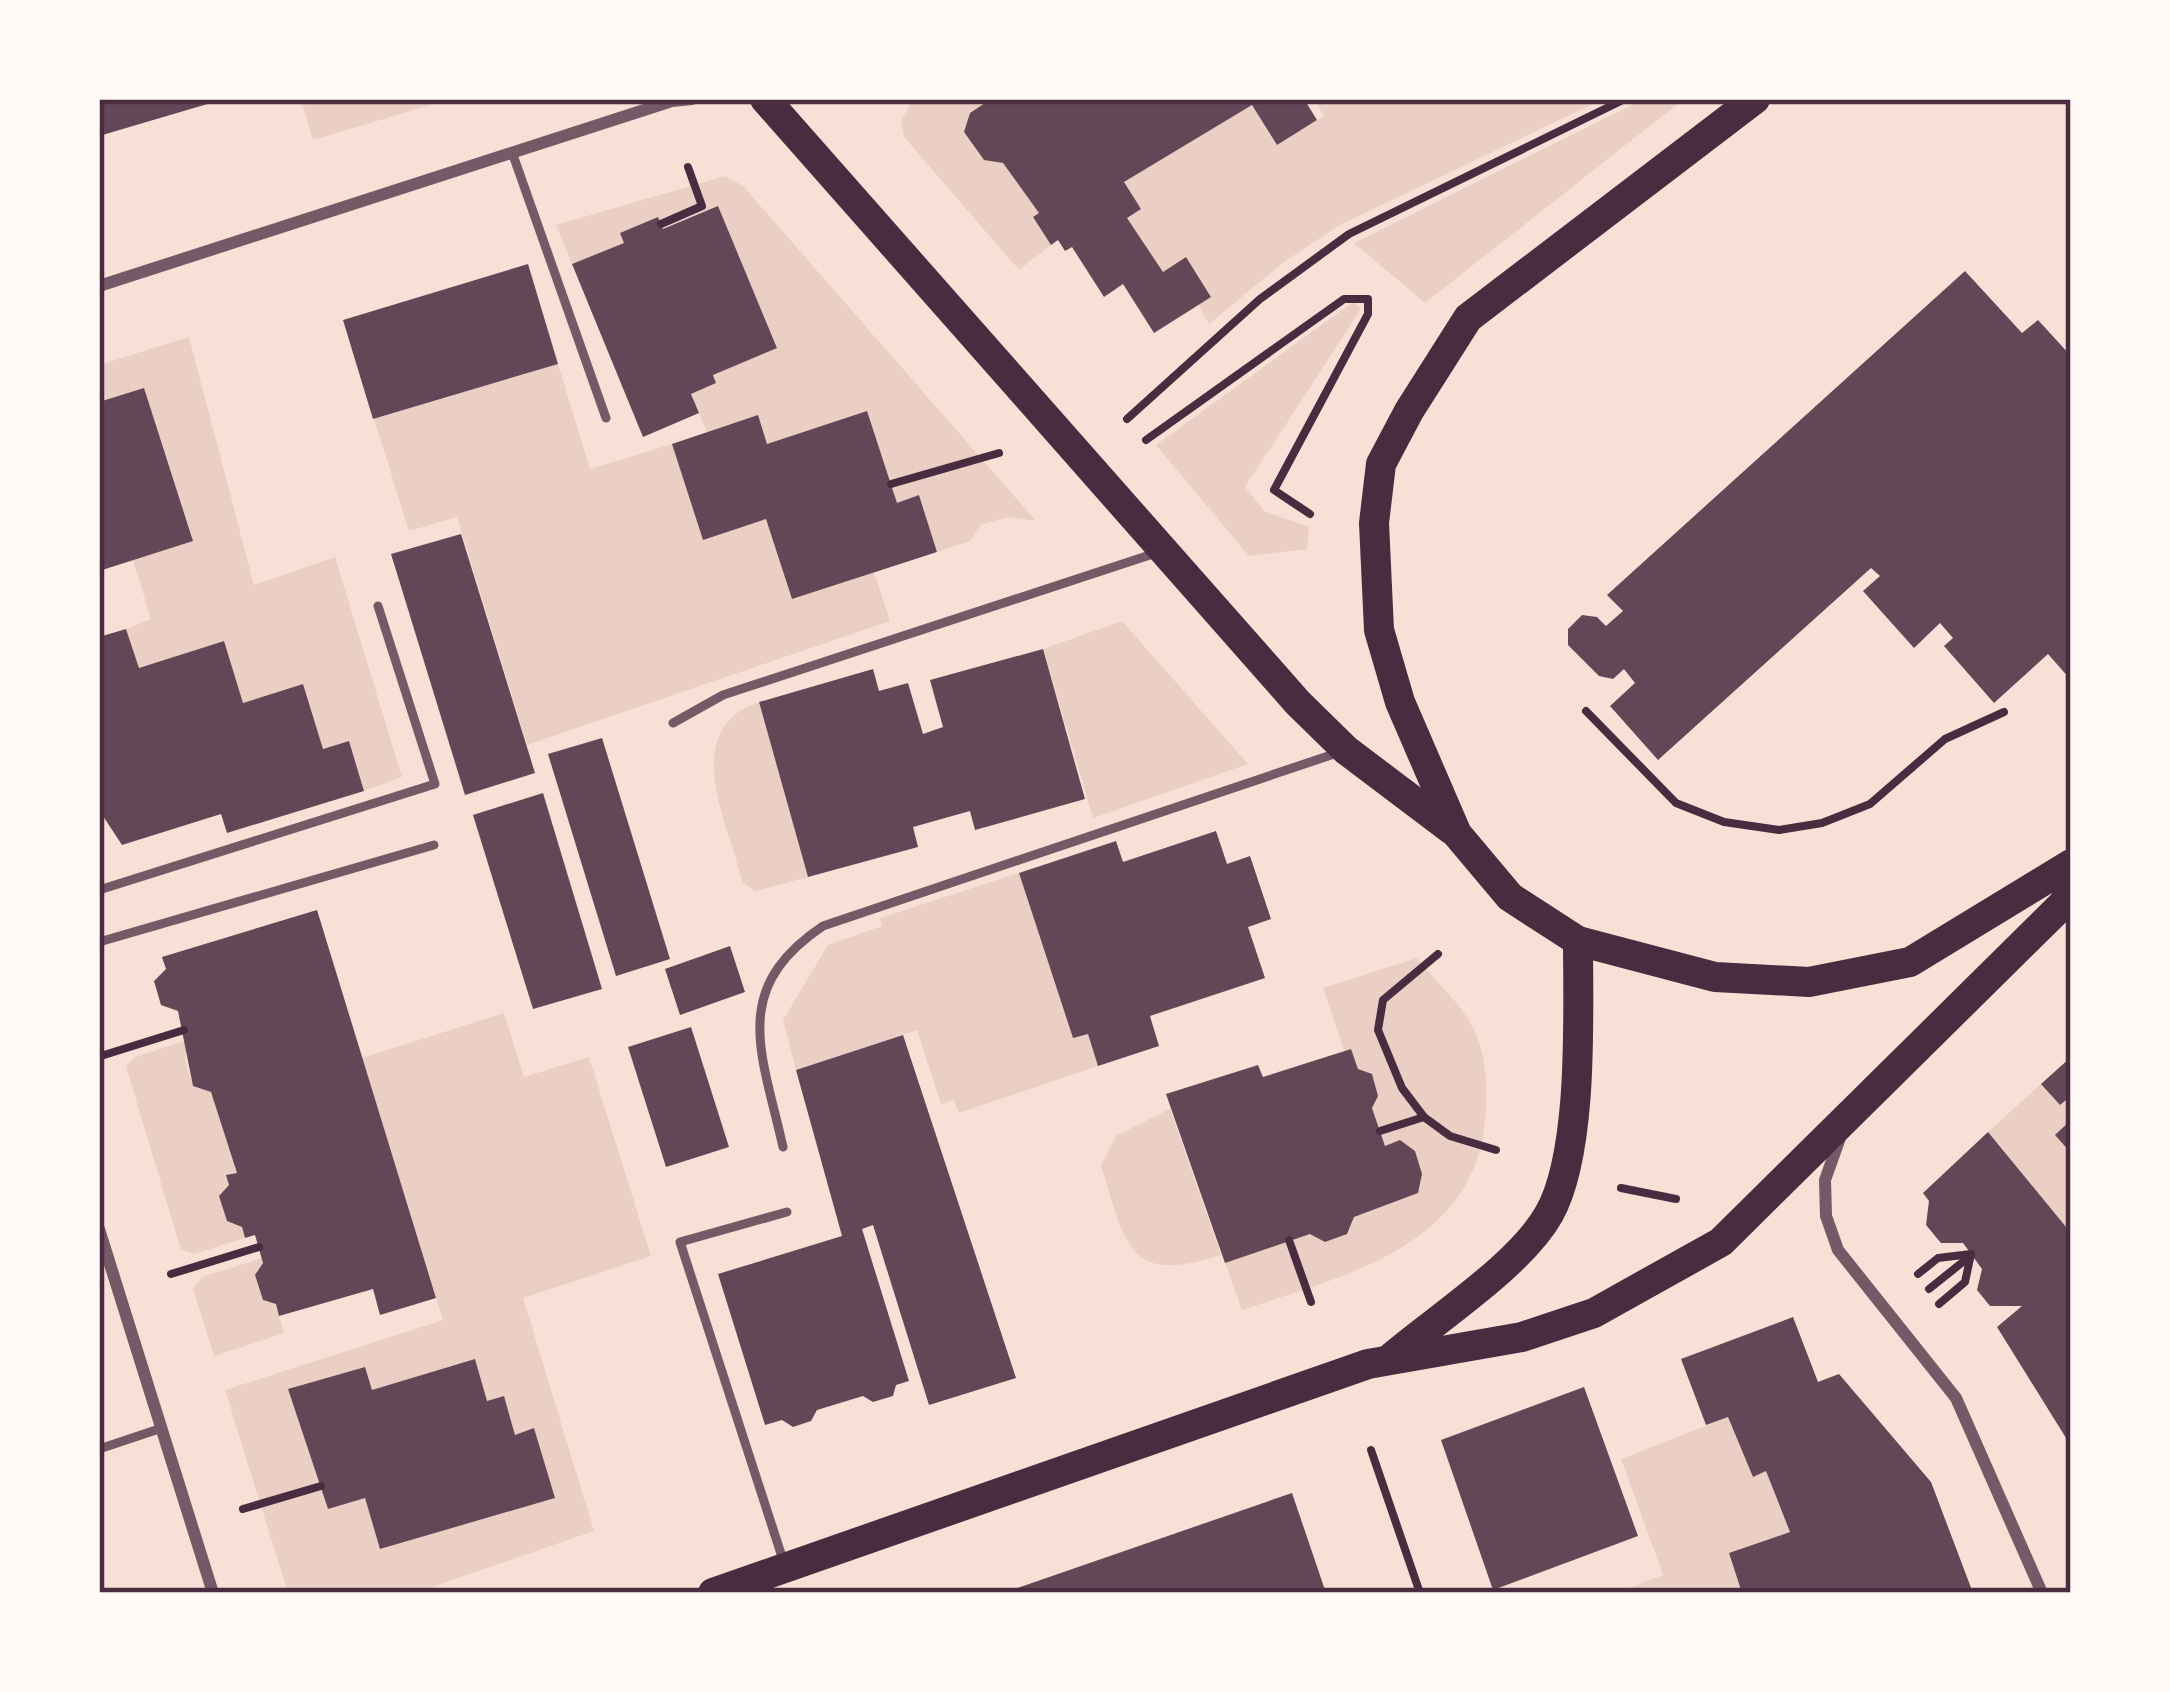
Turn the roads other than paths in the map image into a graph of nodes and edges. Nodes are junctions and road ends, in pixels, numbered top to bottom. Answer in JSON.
{"nodes":[{"id":1,"x":692,"y":99,"type":"edge"},
{"id":2,"x":765,"y":99,"type":"edge"},
{"id":3,"x":1755,"y":99,"type":"edge"},
{"id":4,"x":513,"y":155,"type":"junction"},
{"id":5,"x":99,"y":286,"type":"edge"},
{"id":6,"x":606,"y":418,"type":"dead end"},
{"id":7,"x":1163,"y":550,"type":"junction"},
{"id":8,"x":378,"y":606,"type":"dead end"},
{"id":9,"x":673,"y":723,"type":"dead end"},
{"id":10,"x":1346,"y":750,"type":"junction"},
{"id":11,"x":1457,"y":834,"type":"junction"},
{"id":12,"x":434,"y":845,"type":"dead end"},
{"id":13,"x":2071,"y":865,"type":"edge"},
{"id":14,"x":99,"y":890,"type":"edge"},
{"id":15,"x":2071,"y":890,"type":"edge"},
{"id":16,"x":1578,"y":940,"type":"junction"},
{"id":17,"x":99,"y":942,"type":"edge"},
{"id":18,"x":1846,"y":1120,"type":"junction"},
{"id":19,"x":783,"y":1147,"type":"dead end"},
{"id":20,"x":787,"y":1212,"type":"dead end"},
{"id":21,"x":99,"y":1229,"type":"edge"},
{"id":22,"x":1393,"y":1356,"type":"junction"},
{"id":23,"x":162,"y":1428,"type":"junction"},
{"id":24,"x":99,"y":1449,"type":"edge"},
{"id":25,"x":786,"y":1568,"type":"junction"},
{"id":26,"x":213,"y":1593,"type":"edge"},
{"id":27,"x":713,"y":1593,"type":"edge"},
{"id":28,"x":2042,"y":1593,"type":"edge"}],
"edges":[{"from":1,"to":4,"type":"street"},
{"from":2,"to":7,"type":"main road"},
{"from":3,"to":11,"type":"main road"},
{"from":4,"to":5,"type":"street"},
{"from":4,"to":6,"type":"lane"},
{"from":7,"to":9,"type":"lane"},
{"from":7,"to":10,"type":"main road"},
{"from":8,"to":14,"type":"lane"},
{"from":10,"to":11,"type":"main road"},
{"from":10,"to":19,"type":"lane"},
{"from":11,"to":16,"type":"main road"},
{"from":12,"to":17,"type":"lane"},
{"from":13,"to":16,"type":"main road"},
{"from":15,"to":18,"type":"main road"},
{"from":16,"to":22,"type":"main road"},
{"from":18,"to":22,"type":"main road"},
{"from":18,"to":28,"type":"street"},
{"from":20,"to":25,"type":"lane"},
{"from":21,"to":23,"type":"street"},
{"from":22,"to":25,"type":"main road"},
{"from":23,"to":24,"type":"lane"},
{"from":23,"to":26,"type":"street"},
{"from":25,"to":27,"type":"main road"}]}
